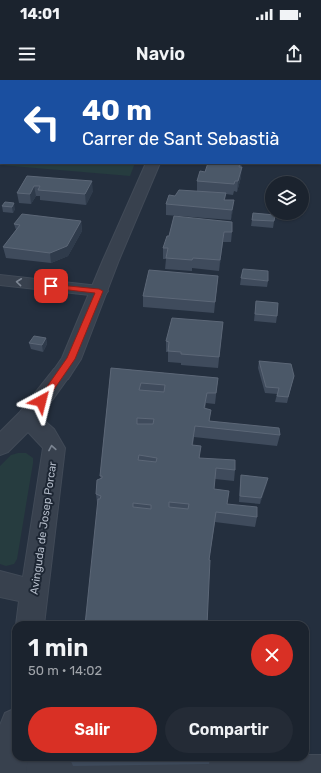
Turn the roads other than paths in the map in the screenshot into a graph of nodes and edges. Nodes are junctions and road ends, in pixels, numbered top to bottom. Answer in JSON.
{"nodes":[{"id":1,"x":154,"y":164,"type":"edge"},
{"id":2,"x":0,"y":280,"type":"edge"},
{"id":3,"x":99,"y":291,"type":"junction"},
{"id":4,"x":27,"y":419,"type":"junction"},
{"id":5,"x":0,"y":446,"type":"edge"},
{"id":6,"x":0,"y":584,"type":"edge"},
{"id":7,"x":34,"y":592,"type":"junction"},
{"id":8,"x":30,"y":621,"type":"edge"},
{"id":9,"x":12,"y":751,"type":"edge"},
{"id":10,"x":9,"y":771,"type":"edge"},
{"id":11,"x":321,"y":772,"type":"edge"}],
"edges":[{"from":1,"to":3,"type":"street"},
{"from":3,"to":2,"type":"street","one_way":true},
{"from":3,"to":4,"type":"street"},
{"from":4,"to":5,"type":"street"},
{"from":7,"to":4,"type":"street","name":"Avinguda de Josep Porcar","one_way":true},
{"from":6,"to":7,"type":"street"},
{"from":7,"to":8,"type":"street","name":"Avinguda de Josep Porcar"},
{"from":9,"to":10,"type":"street"},
{"from":10,"to":11,"type":"street"}]}
